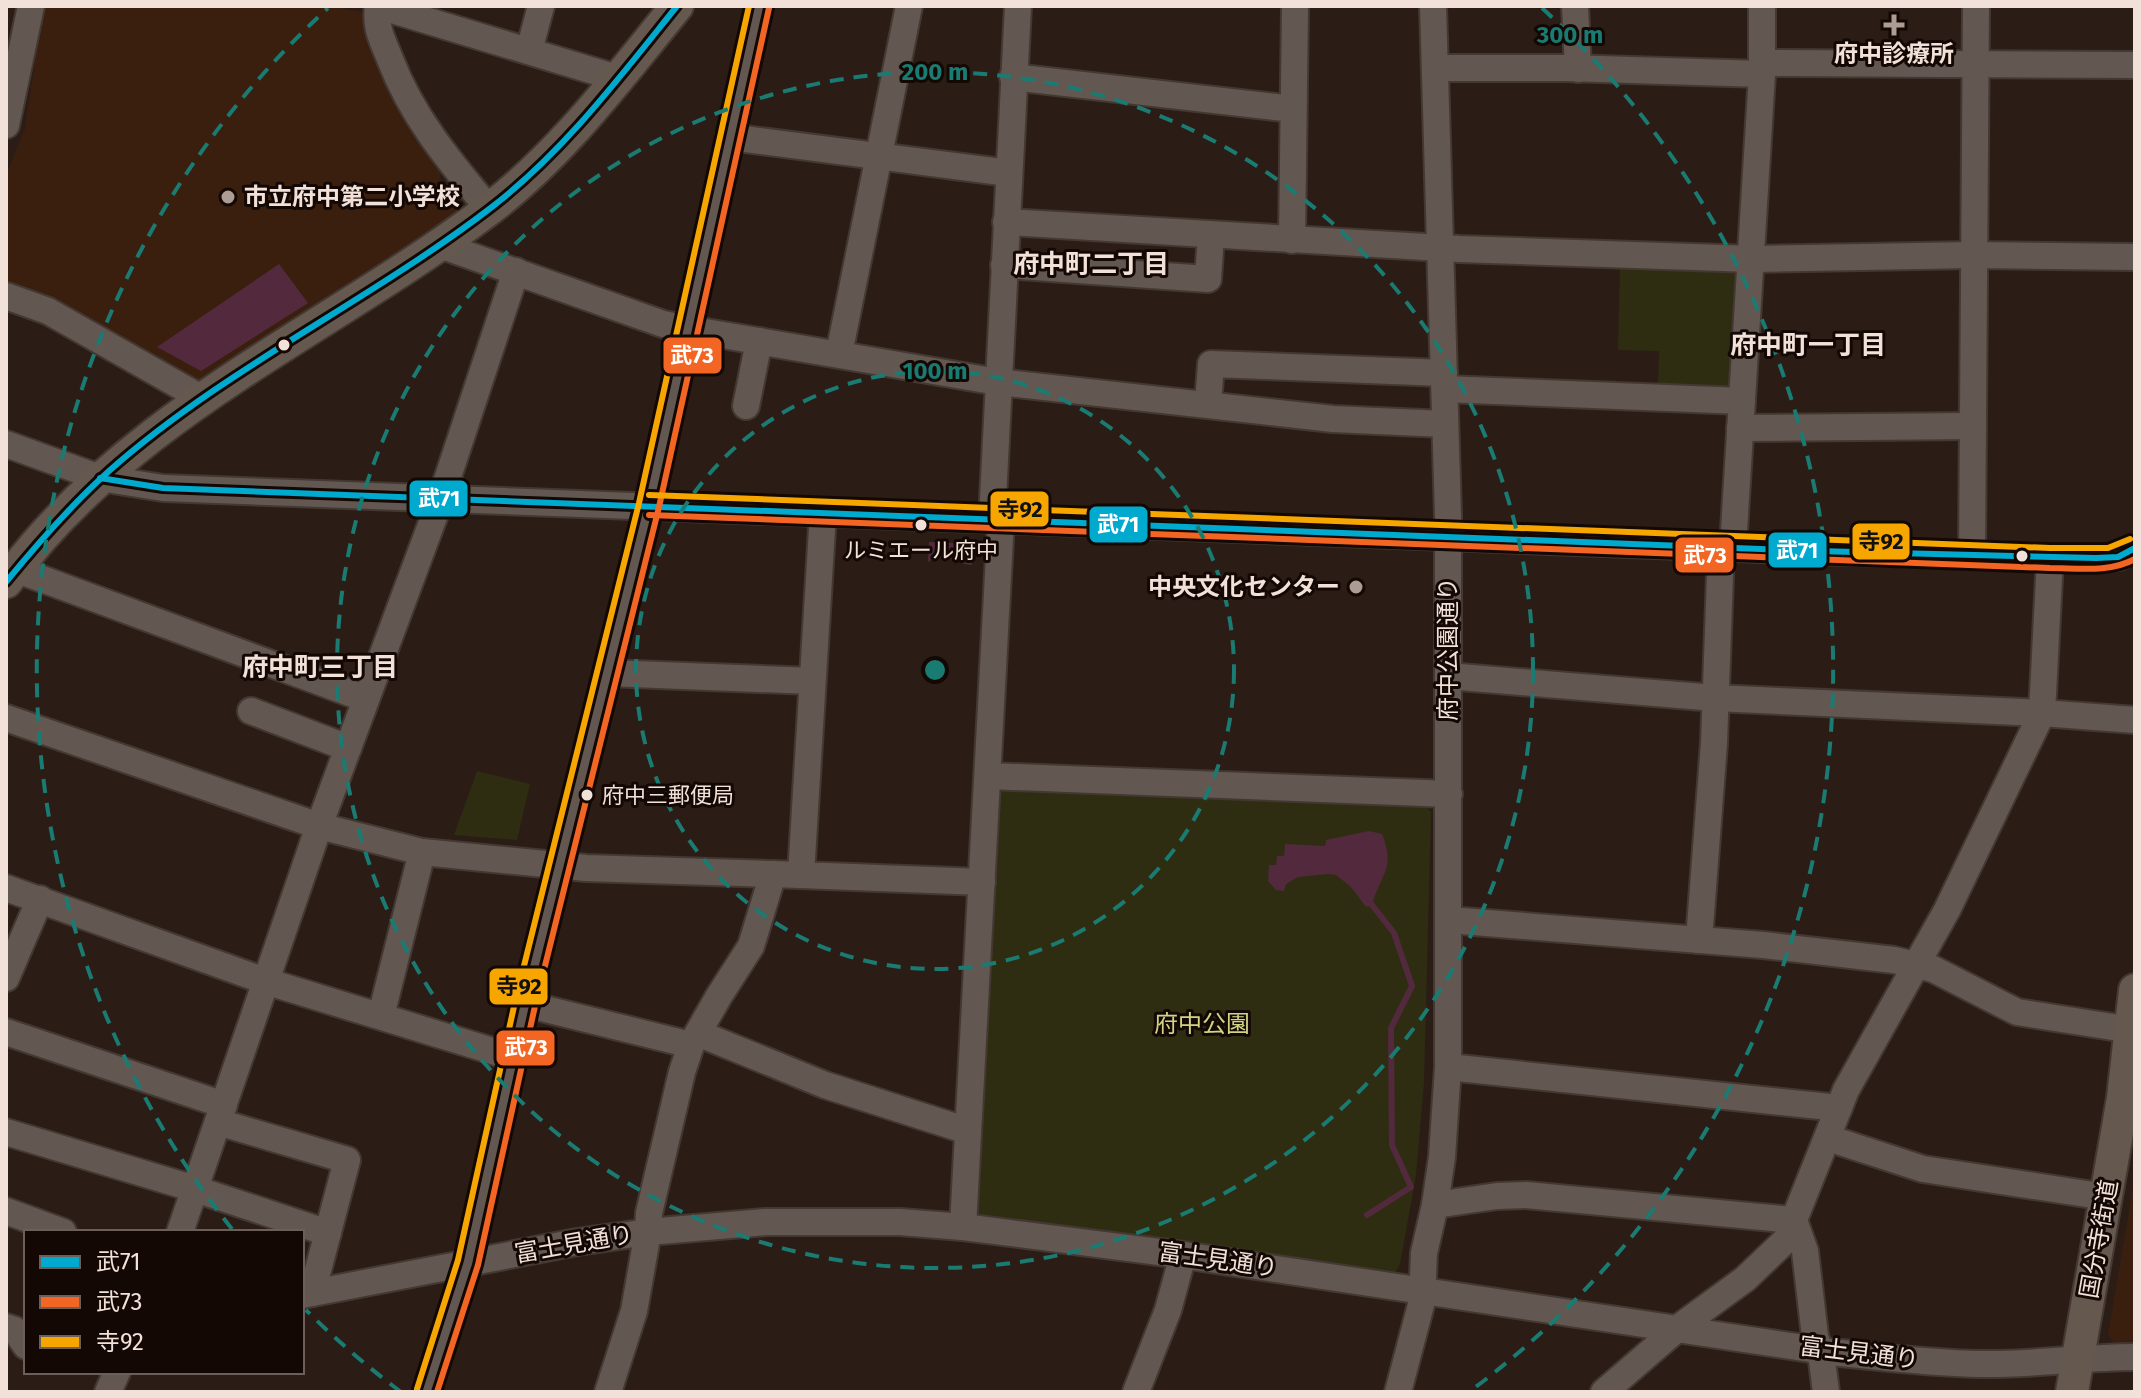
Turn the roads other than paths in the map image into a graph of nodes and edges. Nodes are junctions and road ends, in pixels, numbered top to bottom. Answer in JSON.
{"nodes":[{"id":1,"x":31,"y":6,"type":"edge"},
{"id":2,"x":378,"y":6,"type":"edge"},
{"id":3,"x":541,"y":6,"type":"edge"},
{"id":4,"x":677,"y":6,"type":"edge"},
{"id":5,"x":759,"y":6,"type":"edge"},
{"id":6,"x":909,"y":6,"type":"edge"},
{"id":7,"x":1018,"y":6,"type":"edge"},
{"id":8,"x":1295,"y":6,"type":"edge"},
{"id":9,"x":1433,"y":6,"type":"edge"},
{"id":10,"x":1575,"y":6,"type":"edge"},
{"id":11,"x":1762,"y":6,"type":"edge"},
{"id":12,"x":1976,"y":6,"type":"edge"},
{"id":13,"x":529,"y":51,"type":"junction"},
{"id":14,"x":1976,"y":64,"type":"junction"},
{"id":15,"x":2135,"y":65,"type":"edge"},
{"id":16,"x":1435,"y":68,"type":"junction"},
{"id":17,"x":1763,"y":68,"type":"junction"},
{"id":18,"x":1578,"y":69,"type":"junction"},
{"id":19,"x":1013,"y":77,"type":"junction"},
{"id":20,"x":617,"y":78,"type":"junction"},
{"id":21,"x":1293,"y":109,"type":"junction"},
{"id":22,"x":6,"y":123,"type":"edge"},
{"id":23,"x":729,"y":137,"type":"junction"},
{"id":24,"x":879,"y":155,"type":"junction"},
{"id":25,"x":1009,"y":173,"type":"junction"},
{"id":26,"x":489,"y":209,"type":"junction"},
{"id":27,"x":1006,"y":222,"type":"junction"},
{"id":28,"x":1211,"y":235,"type":"junction"},
{"id":29,"x":1292,"y":240,"type":"junction"},
{"id":30,"x":440,"y":245,"type":"junction"},
{"id":31,"x":1440,"y":246,"type":"junction"},
{"id":32,"x":1974,"y":255,"type":"junction"},
{"id":33,"x":2135,"y":257,"type":"edge"},
{"id":34,"x":1752,"y":259,"type":"junction"},
{"id":35,"x":1004,"y":265,"type":"junction"},
{"id":36,"x":516,"y":271,"type":"junction"},
{"id":37,"x":6,"y":296,"type":"edge"},
{"id":38,"x":687,"y":329,"type":"junction"},
{"id":39,"x":759,"y":341,"type":"junction"},
{"id":40,"x":839,"y":354,"type":"junction"},
{"id":41,"x":1444,"y":381,"type":"junction"},
{"id":42,"x":998,"y":382,"type":"junction"},
{"id":43,"x":203,"y":399,"type":"junction"},
{"id":44,"x":1742,"y":401,"type":"junction"},
{"id":45,"x":1208,"y":404,"type":"junction"},
{"id":46,"x":746,"y":406,"type":"dead end"},
{"id":47,"x":1445,"y":424,"type":"junction"},
{"id":48,"x":1973,"y":426,"type":"junction"},
{"id":49,"x":1740,"y":428,"type":"junction"},
{"id":50,"x":6,"y":444,"type":"edge"},
{"id":51,"x":100,"y":478,"type":"junction"},
{"id":52,"x":441,"y":498,"type":"junction"},
{"id":53,"x":649,"y":505,"type":"junction"},
{"id":54,"x":823,"y":512,"type":"junction"},
{"id":55,"x":996,"y":519,"type":"junction"},
{"id":56,"x":1448,"y":537,"type":"junction"},
{"id":57,"x":1727,"y":547,"type":"junction"},
{"id":58,"x":2135,"y":548,"type":"edge"},
{"id":59,"x":1972,"y":555,"type":"junction"},
{"id":60,"x":2050,"y":558,"type":"junction"},
{"id":61,"x":11,"y":575,"type":"edge"},
{"id":62,"x":608,"y":673,"type":"junction"},
{"id":63,"x":1448,"y":676,"type":"junction"},
{"id":64,"x":812,"y":681,"type":"junction"},
{"id":65,"x":1715,"y":698,"type":"junction"},
{"id":66,"x":366,"y":699,"type":"junction"},
{"id":67,"x":251,"y":711,"type":"dead end"},
{"id":68,"x":2042,"y":713,"type":"junction"},
{"id":69,"x":6,"y":718,"type":"edge"},
{"id":70,"x":2135,"y":720,"type":"edge"},
{"id":71,"x":348,"y":748,"type":"junction"},
{"id":72,"x":988,"y":776,"type":"junction"},
{"id":73,"x":1449,"y":794,"type":"junction"},
{"id":74,"x":319,"y":826,"type":"junction"},
{"id":75,"x":422,"y":852,"type":"junction"},
{"id":76,"x":558,"y":864,"type":"junction"},
{"id":77,"x":773,"y":874,"type":"junction"},
{"id":78,"x":801,"y":875,"type":"junction"},
{"id":79,"x":982,"y":882,"type":"junction"},
{"id":80,"x":6,"y":888,"type":"edge"},
{"id":81,"x":40,"y":899,"type":"junction"},
{"id":82,"x":1449,"y":920,"type":"junction"},
{"id":83,"x":1699,"y":940,"type":"junction"},
{"id":84,"x":1917,"y":965,"type":"junction"},
{"id":85,"x":6,"y":978,"type":"edge"},
{"id":86,"x":265,"y":981,"type":"junction"},
{"id":87,"x":2135,"y":990,"type":"edge"},
{"id":88,"x":525,"y":1004,"type":"junction"},
{"id":89,"x":381,"y":1016,"type":"junction"},
{"id":90,"x":2132,"y":1030,"type":"junction"},
{"id":91,"x":6,"y":1032,"type":"edge"},
{"id":92,"x":695,"y":1039,"type":"junction"},
{"id":93,"x":512,"y":1057,"type":"junction"},
{"id":94,"x":1448,"y":1067,"type":"junction"},
{"id":95,"x":1839,"y":1108,"type":"junction"},
{"id":96,"x":221,"y":1114,"type":"junction"},
{"id":97,"x":968,"y":1131,"type":"junction"},
{"id":98,"x":6,"y":1132,"type":"edge"},
{"id":99,"x":1828,"y":1138,"type":"junction"},
{"id":100,"x":195,"y":1189,"type":"junction"},
{"id":101,"x":2106,"y":1197,"type":"junction"},
{"id":102,"x":1435,"y":1205,"type":"junction"},
{"id":103,"x":6,"y":1211,"type":"edge"},
{"id":104,"x":1794,"y":1220,"type":"junction"},
{"id":105,"x":963,"y":1227,"type":"junction"},
{"id":106,"x":58,"y":1230,"type":"edge"},
{"id":107,"x":181,"y":1230,"type":"edge"},
{"id":108,"x":648,"y":1232,"type":"junction"},
{"id":109,"x":328,"y":1233,"type":"junction"},
{"id":110,"x":1183,"y":1255,"type":"junction"},
{"id":111,"x":468,"y":1263,"type":"junction"},
{"id":112,"x":1421,"y":1290,"type":"junction"},
{"id":113,"x":307,"y":1294,"type":"edge"},
{"id":114,"x":6,"y":1327,"type":"edge"},
{"id":115,"x":1678,"y":1328,"type":"junction"},
{"id":116,"x":24,"y":1346,"type":"edge"},
{"id":117,"x":1819,"y":1350,"type":"junction"},
{"id":118,"x":2135,"y":1357,"type":"edge"},
{"id":119,"x":2075,"y":1376,"type":"edge"},
{"id":120,"x":427,"y":1392,"type":"edge"},
{"id":121,"x":608,"y":1392,"type":"edge"},
{"id":122,"x":1136,"y":1392,"type":"edge"},
{"id":123,"x":1398,"y":1392,"type":"edge"},
{"id":124,"x":1604,"y":1392,"type":"edge"},
{"id":125,"x":1826,"y":1392,"type":"edge"}],
"edges":[{"from":1,"to":22,"type":"street"},
{"from":2,"to":13,"type":"street"},
{"from":2,"to":26,"type":"street"},
{"from":3,"to":13,"type":"street"},
{"from":4,"to":20,"type":"main road"},
{"from":5,"to":23,"type":"street"},
{"from":6,"to":24,"type":"street"},
{"from":7,"to":19,"type":"street"},
{"from":8,"to":21,"type":"street"},
{"from":9,"to":16,"type":"street","name":"府中公園通り"},
{"from":10,"to":18,"type":"street"},
{"from":11,"to":17,"type":"street"},
{"from":12,"to":14,"type":"street"},
{"from":13,"to":20,"type":"street"},
{"from":14,"to":15,"type":"street"},
{"from":14,"to":17,"type":"street"},
{"from":14,"to":32,"type":"street"},
{"from":16,"to":18,"type":"street"},
{"from":16,"to":31,"type":"street","name":"府中公園通り"},
{"from":17,"to":18,"type":"street"},
{"from":17,"to":34,"type":"street"},
{"from":19,"to":21,"type":"street"},
{"from":19,"to":25,"type":"street"},
{"from":20,"to":26,"type":"main road"},
{"from":21,"to":29,"type":"street"},
{"from":23,"to":24,"type":"street"},
{"from":23,"to":38,"type":"street"},
{"from":24,"to":25,"type":"street"},
{"from":24,"to":40,"type":"street"},
{"from":25,"to":27,"type":"street"},
{"from":26,"to":30,"type":"main road"},
{"from":27,"to":28,"type":"street"},
{"from":27,"to":35,"type":"street"},
{"from":28,"to":29,"type":"street"},
{"from":28,"to":35,"type":"street"},
{"from":29,"to":31,"type":"street"},
{"from":30,"to":36,"type":"street"},
{"from":30,"to":43,"type":"main road"},
{"from":31,"to":34,"type":"street"},
{"from":31,"to":41,"type":"street","name":"府中公園通り"},
{"from":32,"to":33,"type":"street"},
{"from":32,"to":34,"type":"street"},
{"from":32,"to":48,"type":"street"},
{"from":34,"to":44,"type":"street"},
{"from":35,"to":42,"type":"street"},
{"from":36,"to":38,"type":"street"},
{"from":36,"to":52,"type":"street"},
{"from":37,"to":43,"type":"street"},
{"from":38,"to":39,"type":"street"},
{"from":38,"to":53,"type":"street"},
{"from":39,"to":40,"type":"street"},
{"from":39,"to":46,"type":"street"},
{"from":40,"to":42,"type":"street"},
{"from":41,"to":44,"type":"street"},
{"from":41,"to":45,"type":"street"},
{"from":41,"to":47,"type":"street","name":"府中公園通り"},
{"from":42,"to":45,"type":"street"},
{"from":42,"to":55,"type":"street"},
{"from":43,"to":51,"type":"main road"},
{"from":44,"to":49,"type":"street"},
{"from":45,"to":47,"type":"street"},
{"from":47,"to":56,"type":"street","name":"府中公園通り"},
{"from":48,"to":49,"type":"street"},
{"from":48,"to":59,"type":"street"},
{"from":49,"to":57,"type":"street"},
{"from":50,"to":51,"type":"street"},
{"from":51,"to":52,"type":"street"},
{"from":51,"to":61,"type":"main road"},
{"from":52,"to":53,"type":"street"},
{"from":52,"to":66,"type":"street"},
{"from":53,"to":54,"type":"street"},
{"from":53,"to":62,"type":"street"},
{"from":54,"to":55,"type":"street"},
{"from":54,"to":64,"type":"street"},
{"from":55,"to":56,"type":"street"},
{"from":55,"to":72,"type":"street"},
{"from":56,"to":57,"type":"street"},
{"from":56,"to":63,"type":"street","name":"府中公園通り"},
{"from":57,"to":59,"type":"street"},
{"from":57,"to":65,"type":"street"},
{"from":58,"to":60,"type":"street"},
{"from":59,"to":60,"type":"street"},
{"from":60,"to":68,"type":"street"},
{"from":61,"to":66,"type":"street"},
{"from":62,"to":64,"type":"street"},
{"from":62,"to":76,"type":"street"},
{"from":63,"to":65,"type":"street"},
{"from":63,"to":73,"type":"street","name":"府中公園通り"},
{"from":64,"to":78,"type":"street"},
{"from":65,"to":68,"type":"street"},
{"from":65,"to":83,"type":"street"},
{"from":66,"to":71,"type":"street"},
{"from":67,"to":71,"type":"street"},
{"from":68,"to":70,"type":"street"},
{"from":68,"to":84,"type":"street"},
{"from":69,"to":74,"type":"street"},
{"from":71,"to":74,"type":"street"},
{"from":72,"to":73,"type":"street"},
{"from":72,"to":79,"type":"street"},
{"from":73,"to":82,"type":"street","name":"府中公園通り"},
{"from":74,"to":75,"type":"street"},
{"from":74,"to":86,"type":"street"},
{"from":75,"to":76,"type":"street"},
{"from":75,"to":89,"type":"street"},
{"from":76,"to":77,"type":"street"},
{"from":76,"to":88,"type":"street"},
{"from":77,"to":78,"type":"street"},
{"from":77,"to":92,"type":"street"},
{"from":78,"to":79,"type":"street"},
{"from":79,"to":97,"type":"street"},
{"from":80,"to":81,"type":"street"},
{"from":81,"to":85,"type":"street"},
{"from":81,"to":86,"type":"street"},
{"from":82,"to":83,"type":"street"},
{"from":82,"to":94,"type":"street","name":"府中公園通り"},
{"from":83,"to":84,"type":"street"},
{"from":84,"to":90,"type":"street"},
{"from":84,"to":95,"type":"street"},
{"from":86,"to":89,"type":"street"},
{"from":86,"to":96,"type":"street"},
{"from":87,"to":90,"type":"main road","name":"国分寺街道"},
{"from":88,"to":92,"type":"street"},
{"from":88,"to":93,"type":"street"},
{"from":89,"to":93,"type":"street"},
{"from":90,"to":101,"type":"main road","name":"国分寺街道"},
{"from":91,"to":96,"type":"street"},
{"from":92,"to":97,"type":"street"},
{"from":92,"to":108,"type":"street"},
{"from":93,"to":111,"type":"street"},
{"from":94,"to":95,"type":"street"},
{"from":94,"to":102,"type":"street","name":"府中公園通り"},
{"from":95,"to":99,"type":"street"},
{"from":96,"to":100,"type":"street"},
{"from":96,"to":109,"type":"street"},
{"from":97,"to":105,"type":"street"},
{"from":98,"to":100,"type":"street"},
{"from":99,"to":101,"type":"street"},
{"from":99,"to":104,"type":"street"},
{"from":100,"to":107,"type":"street"},
{"from":100,"to":109,"type":"street"},
{"from":101,"to":119,"type":"main road","name":"国分寺街道"},
{"from":102,"to":104,"type":"street"},
{"from":102,"to":112,"type":"street","name":"府中公園通り"},
{"from":103,"to":106,"type":"street"},
{"from":104,"to":115,"type":"street"},
{"from":104,"to":117,"type":"street"},
{"from":105,"to":108,"type":"street","name":"富士見通り"},
{"from":105,"to":110,"type":"street","name":"富士見通り"},
{"from":108,"to":111,"type":"street","name":"富士見通り"},
{"from":108,"to":121,"type":"street"},
{"from":109,"to":113,"type":"street"},
{"from":110,"to":112,"type":"street","name":"富士見通り"},
{"from":110,"to":122,"type":"street"},
{"from":111,"to":113,"type":"street","name":"富士見通り"},
{"from":111,"to":120,"type":"street"},
{"from":112,"to":115,"type":"street","name":"富士見通り"},
{"from":112,"to":123,"type":"street","name":"府中公園通り"},
{"from":114,"to":116,"type":"street"},
{"from":115,"to":117,"type":"street","name":"富士見通り"},
{"from":115,"to":124,"type":"street"},
{"from":117,"to":119,"type":"street","name":"富士見通り"},
{"from":117,"to":125,"type":"street"},
{"from":118,"to":119,"type":"street","name":"富士見通り"}]}
